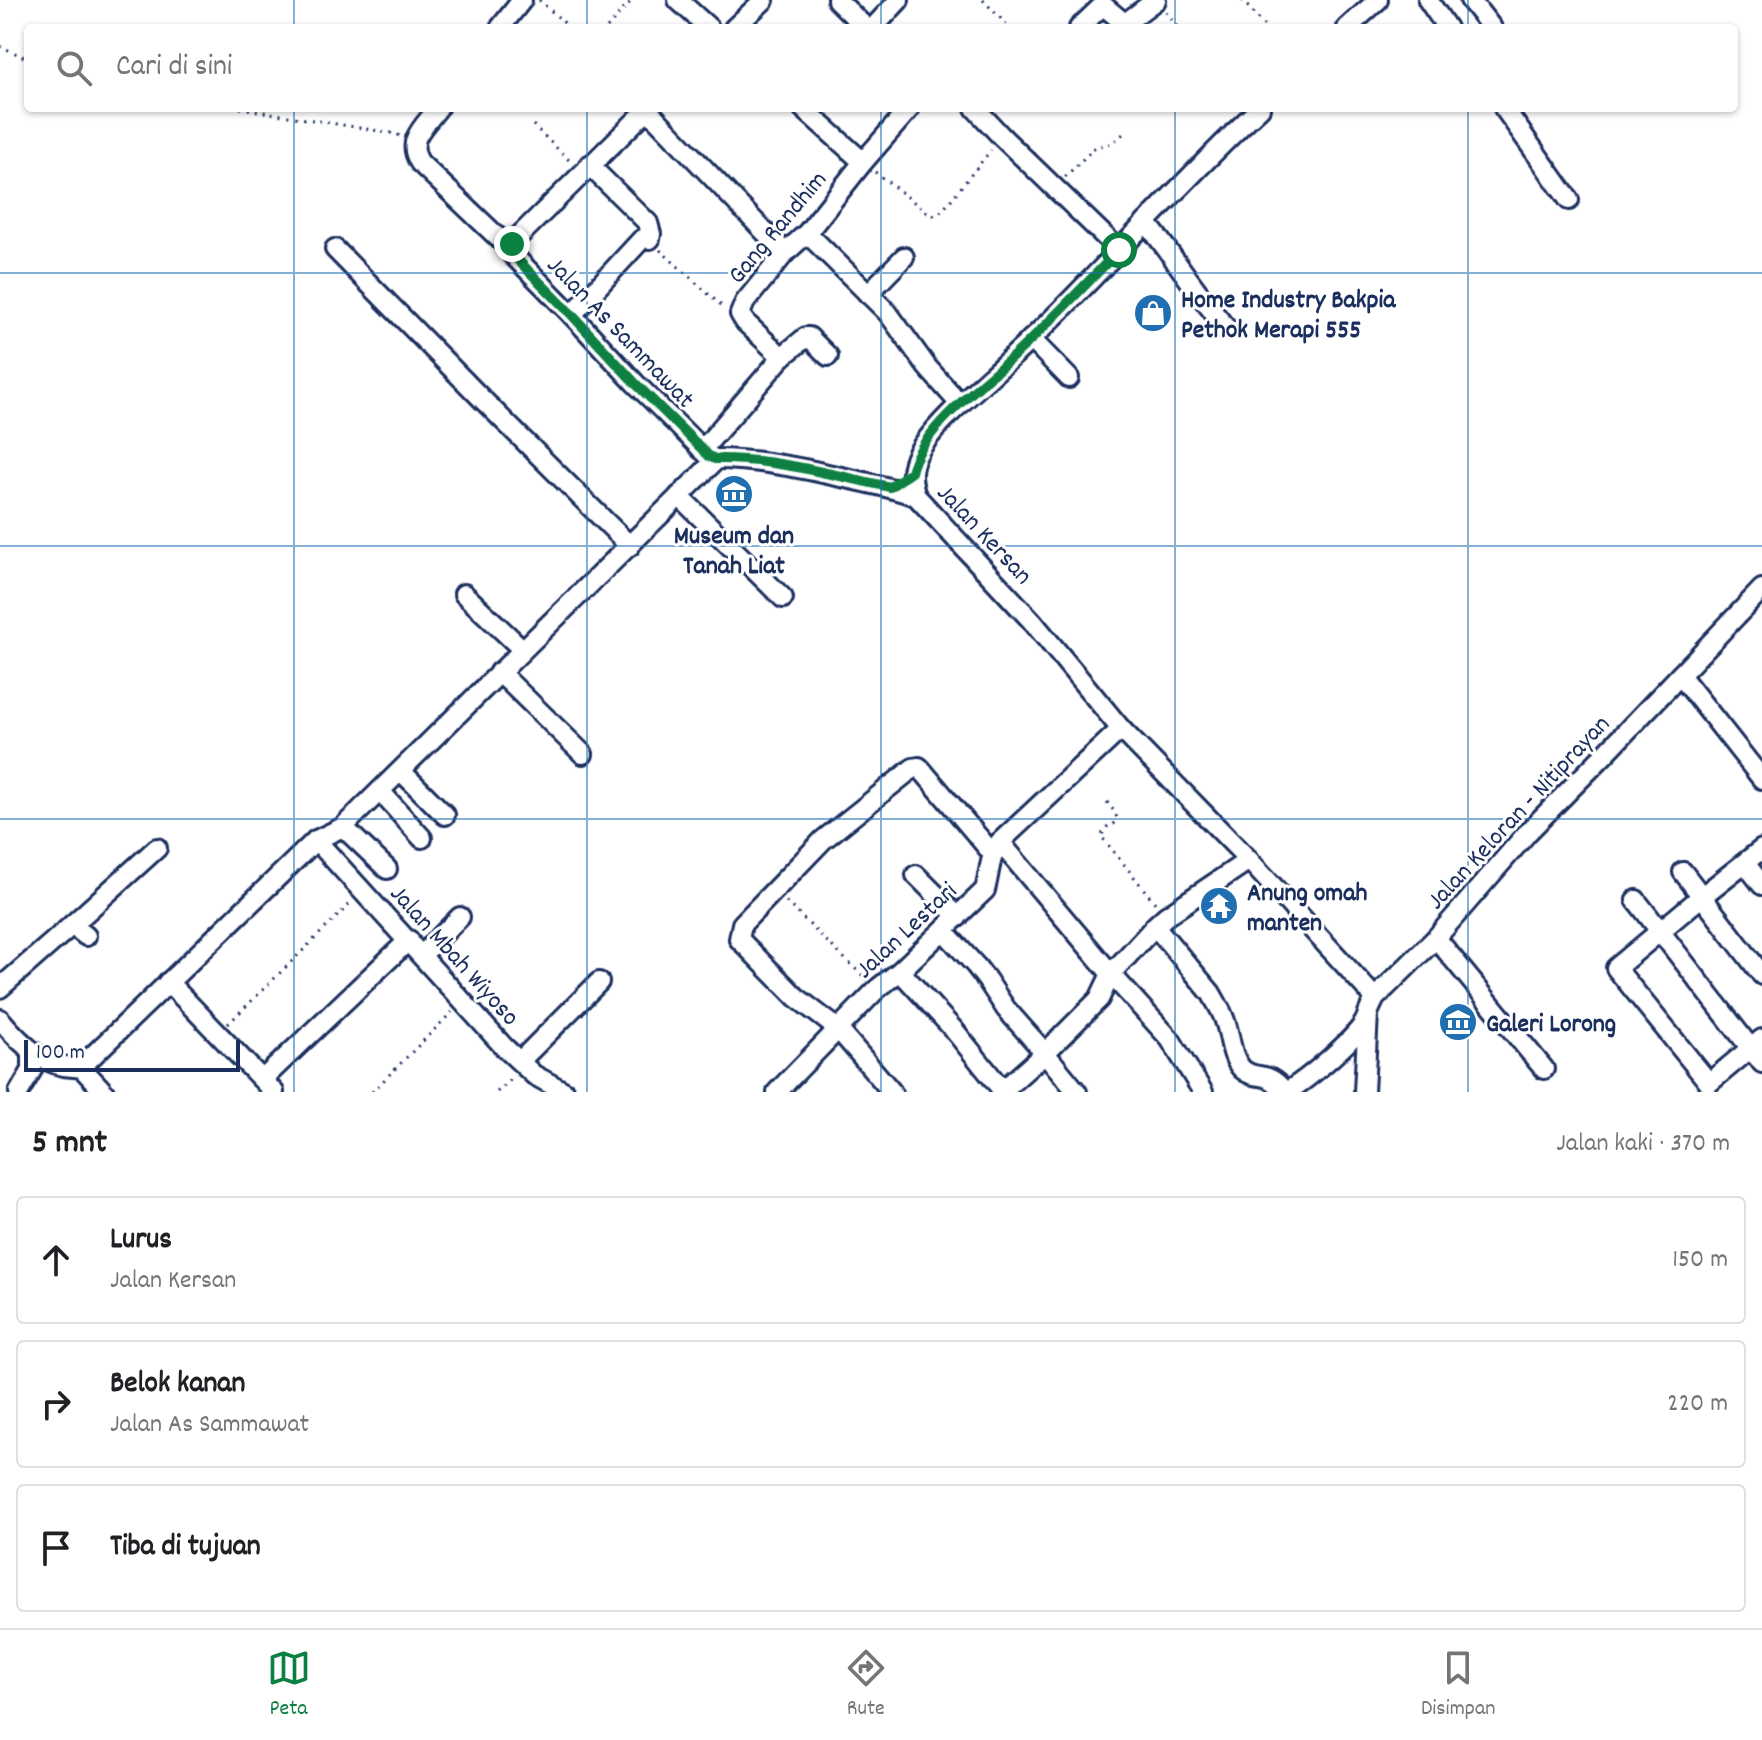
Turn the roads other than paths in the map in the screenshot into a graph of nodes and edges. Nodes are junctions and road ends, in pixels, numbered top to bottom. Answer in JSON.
{"nodes":[{"id":1,"x":522,"y":0,"type":"edge"},
{"id":2,"x":678,"y":0,"type":"edge"},
{"id":3,"x":764,"y":0,"type":"edge"},
{"id":4,"x":837,"y":0,"type":"edge"},
{"id":5,"x":899,"y":0,"type":"edge"},
{"id":6,"x":1156,"y":0,"type":"edge"},
{"id":7,"x":1377,"y":0,"type":"edge"},
{"id":8,"x":1428,"y":0,"type":"edge"},
{"id":9,"x":1470,"y":0,"type":"edge"},
{"id":10,"x":503,"y":24,"type":"edge"},
{"id":11,"x":705,"y":24,"type":"edge"},
{"id":12,"x":738,"y":24,"type":"edge"},
{"id":13,"x":862,"y":24,"type":"edge"},
{"id":14,"x":877,"y":24,"type":"edge"},
{"id":15,"x":1083,"y":24,"type":"edge"},
{"id":16,"x":1351,"y":24,"type":"edge"},
{"id":17,"x":1444,"y":24,"type":"edge"},
{"id":18,"x":1489,"y":24,"type":"edge"},
{"id":19,"x":435,"y":112,"type":"edge"},
{"id":20,"x":642,"y":112,"type":"edge"},
{"id":21,"x":651,"y":112,"type":"edge"},
{"id":22,"x":807,"y":112,"type":"edge"},
{"id":23,"x":907,"y":112,"type":"edge"},
{"id":24,"x":979,"y":112,"type":"edge"},
{"id":25,"x":1002,"y":112,"type":"edge"},
{"id":26,"x":1256,"y":112,"type":"edge"},
{"id":27,"x":1507,"y":112,"type":"edge"},
{"id":28,"x":996,"y":130,"type":"junction"},
{"id":29,"x":863,"y":162,"type":"junction"},
{"id":30,"x":582,"y":165,"type":"junction"},
{"id":31,"x":1569,"y":200,"type":"dead end"},
{"id":32,"x":1146,"y":222,"type":"junction"},
{"id":33,"x":807,"y":233,"type":"junction"},
{"id":34,"x":335,"y":249,"type":"dead end"},
{"id":35,"x":510,"y":249,"type":"junction"},
{"id":36,"x":1119,"y":250,"type":"junction"},
{"id":37,"x":785,"y":253,"type":"junction"},
{"id":38,"x":904,"y":257,"type":"dead end"},
{"id":39,"x":868,"y":294,"type":"junction"},
{"id":40,"x":572,"y":315,"type":"junction"},
{"id":41,"x":1227,"y":329,"type":"dead end"},
{"id":42,"x":1031,"y":339,"type":"junction"},
{"id":43,"x":828,"y":356,"type":"dead end"},
{"id":44,"x":782,"y":357,"type":"junction"},
{"id":45,"x":1069,"y":378,"type":"dead end"},
{"id":46,"x":960,"y":404,"type":"junction"},
{"id":47,"x":709,"y":454,"type":"junction"},
{"id":48,"x":911,"y":472,"type":"junction"},
{"id":49,"x":890,"y":487,"type":"junction"},
{"id":50,"x":679,"y":496,"type":"junction"},
{"id":51,"x":916,"y":496,"type":"junction"},
{"id":52,"x":630,"y":546,"type":"junction"},
{"id":53,"x":1762,"y":589,"type":"edge"},
{"id":54,"x":464,"y":594,"type":"dead end"},
{"id":55,"x":783,"y":598,"type":"dead end"},
{"id":56,"x":522,"y":649,"type":"junction"},
{"id":57,"x":499,"y":672,"type":"junction"},
{"id":58,"x":1680,"y":675,"type":"junction"},
{"id":59,"x":1121,"y":729,"type":"junction"},
{"id":60,"x":583,"y":754,"type":"dead end"},
{"id":61,"x":405,"y":775,"type":"junction"},
{"id":62,"x":1762,"y":779,"type":"edge"},
{"id":63,"x":384,"y":795,"type":"junction"},
{"id":64,"x":445,"y":815,"type":"dead end"},
{"id":65,"x":343,"y":827,"type":"junction"},
{"id":66,"x":422,"y":838,"type":"dead end"},
{"id":67,"x":316,"y":840,"type":"junction"},
{"id":68,"x":157,"y":848,"type":"dead end"},
{"id":69,"x":996,"y":848,"type":"junction"},
{"id":70,"x":1762,"y":849,"type":"edge"},
{"id":71,"x":1249,"y":860,"type":"junction"},
{"id":72,"x":1745,"y":863,"type":"junction"},
{"id":73,"x":387,"y":869,"type":"dead end"},
{"id":74,"x":1683,"y":872,"type":"dead end"},
{"id":75,"x":916,"y":875,"type":"dead end"},
{"id":76,"x":1762,"y":885,"type":"edge"},
{"id":77,"x":1701,"y":897,"type":"junction"},
{"id":78,"x":1636,"y":900,"type":"dead end"},
{"id":79,"x":460,"y":917,"type":"dead end"},
{"id":80,"x":958,"y":917,"type":"junction"},
{"id":81,"x":1160,"y":921,"type":"junction"},
{"id":82,"x":943,"y":930,"type":"junction"},
{"id":83,"x":1659,"y":932,"type":"junction"},
{"id":84,"x":1436,"y":938,"type":"junction"},
{"id":85,"x":409,"y":940,"type":"junction"},
{"id":86,"x":422,"y":955,"type":"junction"},
{"id":87,"x":900,"y":971,"type":"junction"},
{"id":88,"x":1111,"y":974,"type":"junction"},
{"id":89,"x":1762,"y":975,"type":"edge"},
{"id":90,"x":168,"y":982,"type":"junction"},
{"id":91,"x":599,"y":982,"type":"dead end"},
{"id":92,"x":0,"y":988,"type":"edge"},
{"id":93,"x":1372,"y":1006,"type":"junction"},
{"id":94,"x":0,"y":1019,"type":"edge"},
{"id":95,"x":838,"y":1029,"type":"junction"},
{"id":96,"x":1758,"y":1050,"type":"edge"},
{"id":97,"x":32,"y":1053,"type":"junction"},
{"id":98,"x":1045,"y":1053,"type":"junction"},
{"id":99,"x":522,"y":1064,"type":"junction"},
{"id":100,"x":81,"y":1067,"type":"junction"},
{"id":101,"x":1544,"y":1069,"type":"dead end"},
{"id":102,"x":268,"y":1085,"type":"edge"},
{"id":103,"x":1713,"y":1087,"type":"edge"},
{"id":104,"x":562,"y":1091,"type":"edge"},
{"id":105,"x":780,"y":1091,"type":"edge"},
{"id":106,"x":1002,"y":1091,"type":"edge"},
{"id":107,"x":19,"y":1092,"type":"edge"},
{"id":108,"x":104,"y":1092,"type":"edge"},
{"id":109,"x":892,"y":1092,"type":"edge"},
{"id":110,"x":1077,"y":1092,"type":"edge"},
{"id":111,"x":1203,"y":1092,"type":"edge"},
{"id":112,"x":1286,"y":1092,"type":"edge"},
{"id":113,"x":1364,"y":1092,"type":"edge"}],
"edges":[{"from":1,"to":10,"type":"street"},
{"from":2,"to":11,"type":"street"},
{"from":3,"to":12,"type":"street"},
{"from":4,"to":13,"type":"street"},
{"from":5,"to":14,"type":"street"},
{"from":6,"to":15,"type":"street"},
{"from":7,"to":16,"type":"street"},
{"from":8,"to":17,"type":"street"},
{"from":9,"to":18,"type":"street"},
{"from":19,"to":35,"type":"street"},
{"from":20,"to":30,"type":"street","name":"Jalan As Sammawat"},
{"from":21,"to":37,"type":"street"},
{"from":22,"to":29,"type":"street"},
{"from":23,"to":29,"type":"street","name":"Gang Randhim"},
{"from":24,"to":28,"type":"street"},
{"from":25,"to":28,"type":"street"},
{"from":26,"to":32,"type":"street","name":"Jalan Kersan"},
{"from":27,"to":31,"type":"street"},
{"from":28,"to":36,"type":"street"},
{"from":29,"to":33,"type":"street","name":"Gang Randhim"},
{"from":30,"to":35,"type":"street","name":"Jalan As Sammawat"},
{"from":30,"to":40,"type":"street"},
{"from":32,"to":36,"type":"street","name":"Jalan Kersan"},
{"from":32,"to":41,"type":"street"},
{"from":33,"to":37,"type":"street","name":"Gang Randhim"},
{"from":33,"to":39,"type":"street"},
{"from":34,"to":52,"type":"street"},
{"from":35,"to":40,"type":"street","name":"Jalan As Sammawat"},
{"from":36,"to":42,"type":"street","name":"Jalan Kersan"},
{"from":37,"to":44,"type":"street","name":"Gang Randhim"},
{"from":38,"to":39,"type":"street"},
{"from":39,"to":46,"type":"street"},
{"from":40,"to":47,"type":"street","name":"Jalan As Sammawat"},
{"from":42,"to":45,"type":"street"},
{"from":42,"to":46,"type":"street","name":"Jalan Kersan"},
{"from":43,"to":44,"type":"street"},
{"from":44,"to":47,"type":"street"},
{"from":46,"to":48,"type":"street","name":"Jalan Kersan"},
{"from":47,"to":49,"type":"street"},
{"from":47,"to":50,"type":"street"},
{"from":48,"to":49,"type":"street"},
{"from":48,"to":51,"type":"street","name":"Jalan Kersan"},
{"from":49,"to":51,"type":"street"},
{"from":50,"to":52,"type":"street"},
{"from":50,"to":55,"type":"street"},
{"from":51,"to":59,"type":"street","name":"Jalan Kersan"},
{"from":52,"to":56,"type":"street"},
{"from":53,"to":58,"type":"street","name":"Jalan Keloran - Nitiprayan"},
{"from":54,"to":56,"type":"street"},
{"from":56,"to":57,"type":"street"},
{"from":57,"to":60,"type":"street"},
{"from":57,"to":61,"type":"street"},
{"from":58,"to":62,"type":"street"},
{"from":58,"to":84,"type":"street","name":"Jalan Keloran - Nitiprayan"},
{"from":59,"to":69,"type":"street"},
{"from":59,"to":71,"type":"street","name":"Jalan Kersan"},
{"from":61,"to":63,"type":"street"},
{"from":61,"to":64,"type":"street"},
{"from":63,"to":65,"type":"street"},
{"from":63,"to":66,"type":"street"},
{"from":65,"to":67,"type":"street"},
{"from":65,"to":73,"type":"street"},
{"from":67,"to":85,"type":"street","name":"Jalan Mbah Wiyoso"},
{"from":67,"to":90,"type":"street"},
{"from":68,"to":92,"type":"street"},
{"from":69,"to":80,"type":"street","name":"Jalan Lestari"},
{"from":69,"to":88,"type":"street"},
{"from":69,"to":95,"type":"street"},
{"from":70,"to":72,"type":"street"},
{"from":71,"to":81,"type":"street"},
{"from":71,"to":93,"type":"street","name":"Jalan Kersan"},
{"from":72,"to":76,"type":"street"},
{"from":72,"to":77,"type":"street"},
{"from":74,"to":77,"type":"street"},
{"from":75,"to":80,"type":"street"},
{"from":77,"to":83,"type":"street"},
{"from":77,"to":89,"type":"street"},
{"from":78,"to":83,"type":"street"},
{"from":79,"to":86,"type":"street"},
{"from":80,"to":82,"type":"street","name":"Jalan Lestari"},
{"from":81,"to":88,"type":"street"},
{"from":81,"to":112,"type":"street"},
{"from":82,"to":87,"type":"street","name":"Jalan Lestari"},
{"from":82,"to":98,"type":"street"},
{"from":83,"to":96,"type":"street"},
{"from":83,"to":103,"type":"street"},
{"from":84,"to":93,"type":"street","name":"Jalan Keloran - Nitiprayan"},
{"from":84,"to":101,"type":"street"},
{"from":85,"to":86,"type":"street","name":"Jalan Mbah Wiyoso"},
{"from":85,"to":102,"type":"street"},
{"from":86,"to":99,"type":"street","name":"Jalan Mbah Wiyoso"},
{"from":87,"to":95,"type":"street","name":"Jalan Lestari"},
{"from":87,"to":106,"type":"street"},
{"from":88,"to":98,"type":"street"},
{"from":88,"to":111,"type":"street"},
{"from":90,"to":100,"type":"street"},
{"from":90,"to":102,"type":"street"},
{"from":91,"to":99,"type":"street"},
{"from":93,"to":112,"type":"street","name":"Jalan Keloran - Nitiprayan"},
{"from":93,"to":113,"type":"street"},
{"from":94,"to":97,"type":"street"},
{"from":95,"to":105,"type":"street","name":"Jalan Lestari"},
{"from":95,"to":109,"type":"street"},
{"from":96,"to":103,"type":"street"},
{"from":97,"to":100,"type":"street"},
{"from":97,"to":107,"type":"street"},
{"from":98,"to":106,"type":"street"},
{"from":98,"to":110,"type":"street"},
{"from":99,"to":104,"type":"street","name":"Jalan Mbah Wiyoso"},
{"from":100,"to":108,"type":"street"}]}
